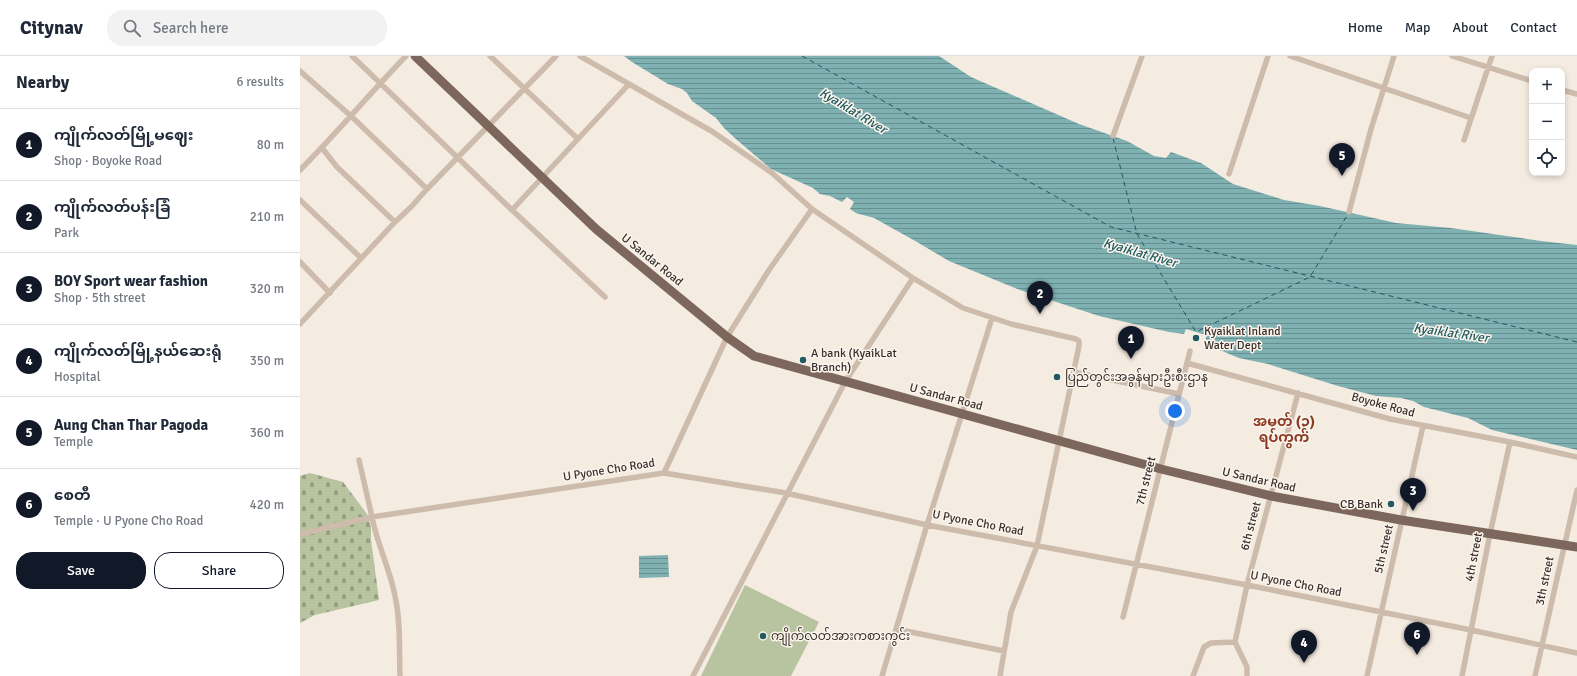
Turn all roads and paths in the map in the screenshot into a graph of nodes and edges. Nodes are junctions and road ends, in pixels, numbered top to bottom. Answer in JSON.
{"nodes":[{"id":1,"x":352,"y":56,"type":"edge"},
{"id":2,"x":406,"y":56,"type":"edge"},
{"id":3,"x":415,"y":56,"type":"edge"},
{"id":4,"x":490,"y":56,"type":"edge"},
{"id":5,"x":556,"y":56,"type":"edge"},
{"id":6,"x":580,"y":56,"type":"edge"},
{"id":7,"x":1142,"y":56,"type":"edge"},
{"id":8,"x":1268,"y":56,"type":"edge"},
{"id":9,"x":1290,"y":56,"type":"edge"},
{"id":10,"x":1394,"y":56,"type":"edge"},
{"id":11,"x":1452,"y":56,"type":"edge"},
{"id":12,"x":1492,"y":56,"type":"edge"},
{"id":13,"x":1489,"y":68,"type":"junction"},
{"id":14,"x":300,"y":71,"type":"edge"},
{"id":15,"x":1529,"y":80,"type":"edge"},
{"id":16,"x":380,"y":83,"type":"junction"},
{"id":17,"x":629,"y":84,"type":"junction"},
{"id":18,"x":1384,"y":88,"type":"junction"},
{"id":19,"x":524,"y":90,"type":"junction"},
{"id":20,"x":1565,"y":91,"type":"edge"},
{"id":21,"x":1577,"y":94,"type":"edge"},
{"id":22,"x":351,"y":116,"type":"junction"},
{"id":23,"x":1471,"y":118,"type":"junction"},
{"id":24,"x":488,"y":127,"type":"junction"},
{"id":25,"x":1113,"y":136,"type":"dead end"},
{"id":26,"x":578,"y":139,"type":"junction"},
{"id":27,"x":1464,"y":140,"type":"dead end"},
{"id":28,"x":322,"y":148,"type":"junction"},
{"id":29,"x":458,"y":157,"type":"junction"},
{"id":30,"x":300,"y":170,"type":"edge"},
{"id":31,"x":1229,"y":174,"type":"dead end"},
{"id":32,"x":543,"y":178,"type":"junction"},
{"id":33,"x":427,"y":189,"type":"junction"},
{"id":34,"x":300,"y":200,"type":"edge"},
{"id":35,"x":812,"y":209,"type":"junction"},
{"id":36,"x":512,"y":210,"type":"junction"},
{"id":37,"x":1349,"y":212,"type":"dead end"},
{"id":38,"x":395,"y":222,"type":"junction"},
{"id":39,"x":361,"y":258,"type":"junction"},
{"id":40,"x":300,"y":262,"type":"edge"},
{"id":41,"x":913,"y":278,"type":"junction"},
{"id":42,"x":330,"y":293,"type":"junction"},
{"id":43,"x":605,"y":297,"type":"dead end"},
{"id":44,"x":992,"y":318,"type":"junction"},
{"id":45,"x":300,"y":324,"type":"edge"},
{"id":46,"x":727,"y":337,"type":"junction"},
{"id":47,"x":1190,"y":351,"type":"dead end"},
{"id":48,"x":1187,"y":363,"type":"junction"},
{"id":49,"x":1074,"y":372,"type":"junction"},
{"id":50,"x":845,"y":382,"type":"junction"},
{"id":51,"x":1298,"y":393,"type":"junction"},
{"id":52,"x":1179,"y":394,"type":"junction"},
{"id":53,"x":963,"y":414,"type":"junction"},
{"id":54,"x":1423,"y":426,"type":"junction"},
{"id":55,"x":1059,"y":441,"type":"junction"},
{"id":56,"x":1510,"y":442,"type":"junction"},
{"id":57,"x":1577,"y":456,"type":"edge"},
{"id":58,"x":359,"y":460,"type":"dead end"},
{"id":59,"x":1161,"y":468,"type":"junction"},
{"id":60,"x":664,"y":473,"type":"junction"},
{"id":61,"x":1577,"y":490,"type":"edge"},
{"id":62,"x":786,"y":493,"type":"junction"},
{"id":63,"x":1271,"y":496,"type":"junction"},
{"id":64,"x":372,"y":517,"type":"junction"},
{"id":65,"x":1401,"y":520,"type":"junction"},
{"id":66,"x":927,"y":524,"type":"junction"},
{"id":67,"x":300,"y":534,"type":"edge"},
{"id":68,"x":1490,"y":534,"type":"junction"},
{"id":69,"x":1564,"y":545,"type":"junction"},
{"id":70,"x":1037,"y":546,"type":"junction"},
{"id":71,"x":1577,"y":547,"type":"edge"},
{"id":72,"x":1136,"y":564,"type":"junction"},
{"id":73,"x":1247,"y":585,"type":"junction"},
{"id":74,"x":1381,"y":612,"type":"junction"},
{"id":75,"x":1123,"y":617,"type":"dead end"},
{"id":76,"x":896,"y":629,"type":"junction"},
{"id":77,"x":1471,"y":630,"type":"junction"},
{"id":78,"x":1235,"y":642,"type":"junction"},
{"id":79,"x":1542,"y":646,"type":"junction"},
{"id":80,"x":1004,"y":652,"type":"junction"},
{"id":81,"x":1577,"y":653,"type":"edge"},
{"id":82,"x":400,"y":676,"type":"edge"},
{"id":83,"x":693,"y":676,"type":"edge"},
{"id":84,"x":882,"y":676,"type":"edge"},
{"id":85,"x":1000,"y":676,"type":"edge"},
{"id":86,"x":1193,"y":676,"type":"edge"},
{"id":87,"x":1247,"y":676,"type":"edge"},
{"id":88,"x":1367,"y":676,"type":"edge"},
{"id":89,"x":1462,"y":676,"type":"edge"},
{"id":90,"x":1535,"y":676,"type":"edge"}],
"edges":[{"from":1,"to":16,"type":"street"},
{"from":2,"to":16,"type":"street"},
{"from":3,"to":24,"type":"main road","name":"U Sandar Road"},
{"from":4,"to":19,"type":"street"},
{"from":5,"to":19,"type":"street"},
{"from":6,"to":17,"type":"street"},
{"from":7,"to":25,"type":"street"},
{"from":8,"to":31,"type":"street"},
{"from":9,"to":18,"type":"street"},
{"from":10,"to":18,"type":"street"},
{"from":11,"to":13,"type":"street"},
{"from":12,"to":13,"type":"street"},
{"from":13,"to":15,"type":"street"},
{"from":13,"to":23,"type":"street"},
{"from":14,"to":22,"type":"street"},
{"from":16,"to":22,"type":"street"},
{"from":16,"to":29,"type":"street"},
{"from":17,"to":26,"type":"street"},
{"from":17,"to":35,"type":"street"},
{"from":18,"to":23,"type":"street"},
{"from":18,"to":37,"type":"street"},
{"from":19,"to":24,"type":"street"},
{"from":19,"to":26,"type":"street"},
{"from":20,"to":21,"type":"street"},
{"from":22,"to":28,"type":"street"},
{"from":22,"to":33,"type":"street"},
{"from":23,"to":27,"type":"street"},
{"from":24,"to":29,"type":"street"},
{"from":24,"to":32,"type":"main road","name":"U Sandar Road"},
{"from":26,"to":32,"type":"street"},
{"from":28,"to":30,"type":"street"},
{"from":28,"to":38,"type":"street"},
{"from":29,"to":33,"type":"street"},
{"from":29,"to":36,"type":"street"},
{"from":32,"to":36,"type":"street"},
{"from":32,"to":46,"type":"main road","name":"U Sandar Road"},
{"from":33,"to":38,"type":"street"},
{"from":34,"to":39,"type":"street"},
{"from":35,"to":41,"type":"street"},
{"from":35,"to":46,"type":"street"},
{"from":36,"to":43,"type":"street"},
{"from":38,"to":39,"type":"street"},
{"from":39,"to":42,"type":"street"},
{"from":40,"to":42,"type":"street"},
{"from":41,"to":44,"type":"street"},
{"from":41,"to":50,"type":"street"},
{"from":42,"to":45,"type":"street"},
{"from":44,"to":49,"type":"street"},
{"from":44,"to":53,"type":"street"},
{"from":46,"to":50,"type":"main road","name":"U Sandar Road"},
{"from":46,"to":60,"type":"street"},
{"from":47,"to":48,"type":"street","name":"7th street"},
{"from":48,"to":51,"type":"street","name":"Boyoke Road"},
{"from":48,"to":52,"type":"street","name":"7th street"},
{"from":49,"to":52,"type":"street"},
{"from":49,"to":55,"type":"street"},
{"from":50,"to":53,"type":"main road","name":"U Sandar Road"},
{"from":50,"to":62,"type":"street"},
{"from":51,"to":54,"type":"street","name":"Boyoke Road"},
{"from":51,"to":63,"type":"street","name":"6th street"},
{"from":52,"to":59,"type":"street","name":"7th street"},
{"from":53,"to":55,"type":"main road","name":"U Sandar Road"},
{"from":53,"to":66,"type":"street"},
{"from":54,"to":56,"type":"street","name":"Boyoke Road"},
{"from":54,"to":65,"type":"street","name":"5th street"},
{"from":55,"to":59,"type":"main road","name":"U Sandar Road"},
{"from":55,"to":70,"type":"street"},
{"from":56,"to":57,"type":"street","name":"Boyoke Road"},
{"from":56,"to":68,"type":"street","name":"4th street"},
{"from":58,"to":64,"type":"street"},
{"from":59,"to":63,"type":"main road","name":"U Sandar Road"},
{"from":59,"to":72,"type":"street","name":"7th street"},
{"from":60,"to":62,"type":"street","name":"U Pyone Cho Road"},
{"from":60,"to":64,"type":"street","name":"U Pyone Cho Road"},
{"from":61,"to":69,"type":"street","name":"3th street"},
{"from":62,"to":66,"type":"street","name":"U Pyone Cho Road"},
{"from":62,"to":83,"type":"street"},
{"from":63,"to":65,"type":"main road","name":"U Sandar Road"},
{"from":63,"to":73,"type":"street","name":"6th street"},
{"from":64,"to":67,"type":"street","name":"U Pyone Cho Road"},
{"from":64,"to":82,"type":"street"},
{"from":65,"to":68,"type":"main road","name":"U Sandar Road"},
{"from":65,"to":74,"type":"street","name":"5th street"},
{"from":66,"to":70,"type":"street","name":"U Pyone Cho Road"},
{"from":66,"to":76,"type":"street"},
{"from":68,"to":69,"type":"main road","name":"U Sandar Road"},
{"from":68,"to":77,"type":"street","name":"4th street"},
{"from":69,"to":71,"type":"main road","name":"U Sandar Road"},
{"from":69,"to":79,"type":"street","name":"3th street"},
{"from":70,"to":72,"type":"street","name":"U Pyone Cho Road"},
{"from":70,"to":80,"type":"street"},
{"from":72,"to":73,"type":"street","name":"U Pyone Cho Road"},
{"from":72,"to":75,"type":"street","name":"7th street"},
{"from":73,"to":74,"type":"street","name":"U Pyone Cho Road"},
{"from":73,"to":78,"type":"street","name":"6th street"},
{"from":74,"to":77,"type":"street","name":"U Pyone Cho Road"},
{"from":74,"to":88,"type":"street","name":"5th street"},
{"from":76,"to":80,"type":"street"},
{"from":76,"to":84,"type":"street"},
{"from":77,"to":79,"type":"street","name":"U Pyone Cho Road"},
{"from":77,"to":89,"type":"street","name":"4th street"},
{"from":78,"to":86,"type":"street"},
{"from":78,"to":87,"type":"street"},
{"from":79,"to":81,"type":"street","name":"U Pyone Cho Road"},
{"from":79,"to":90,"type":"street","name":"3th street"},
{"from":80,"to":85,"type":"street"}]}
